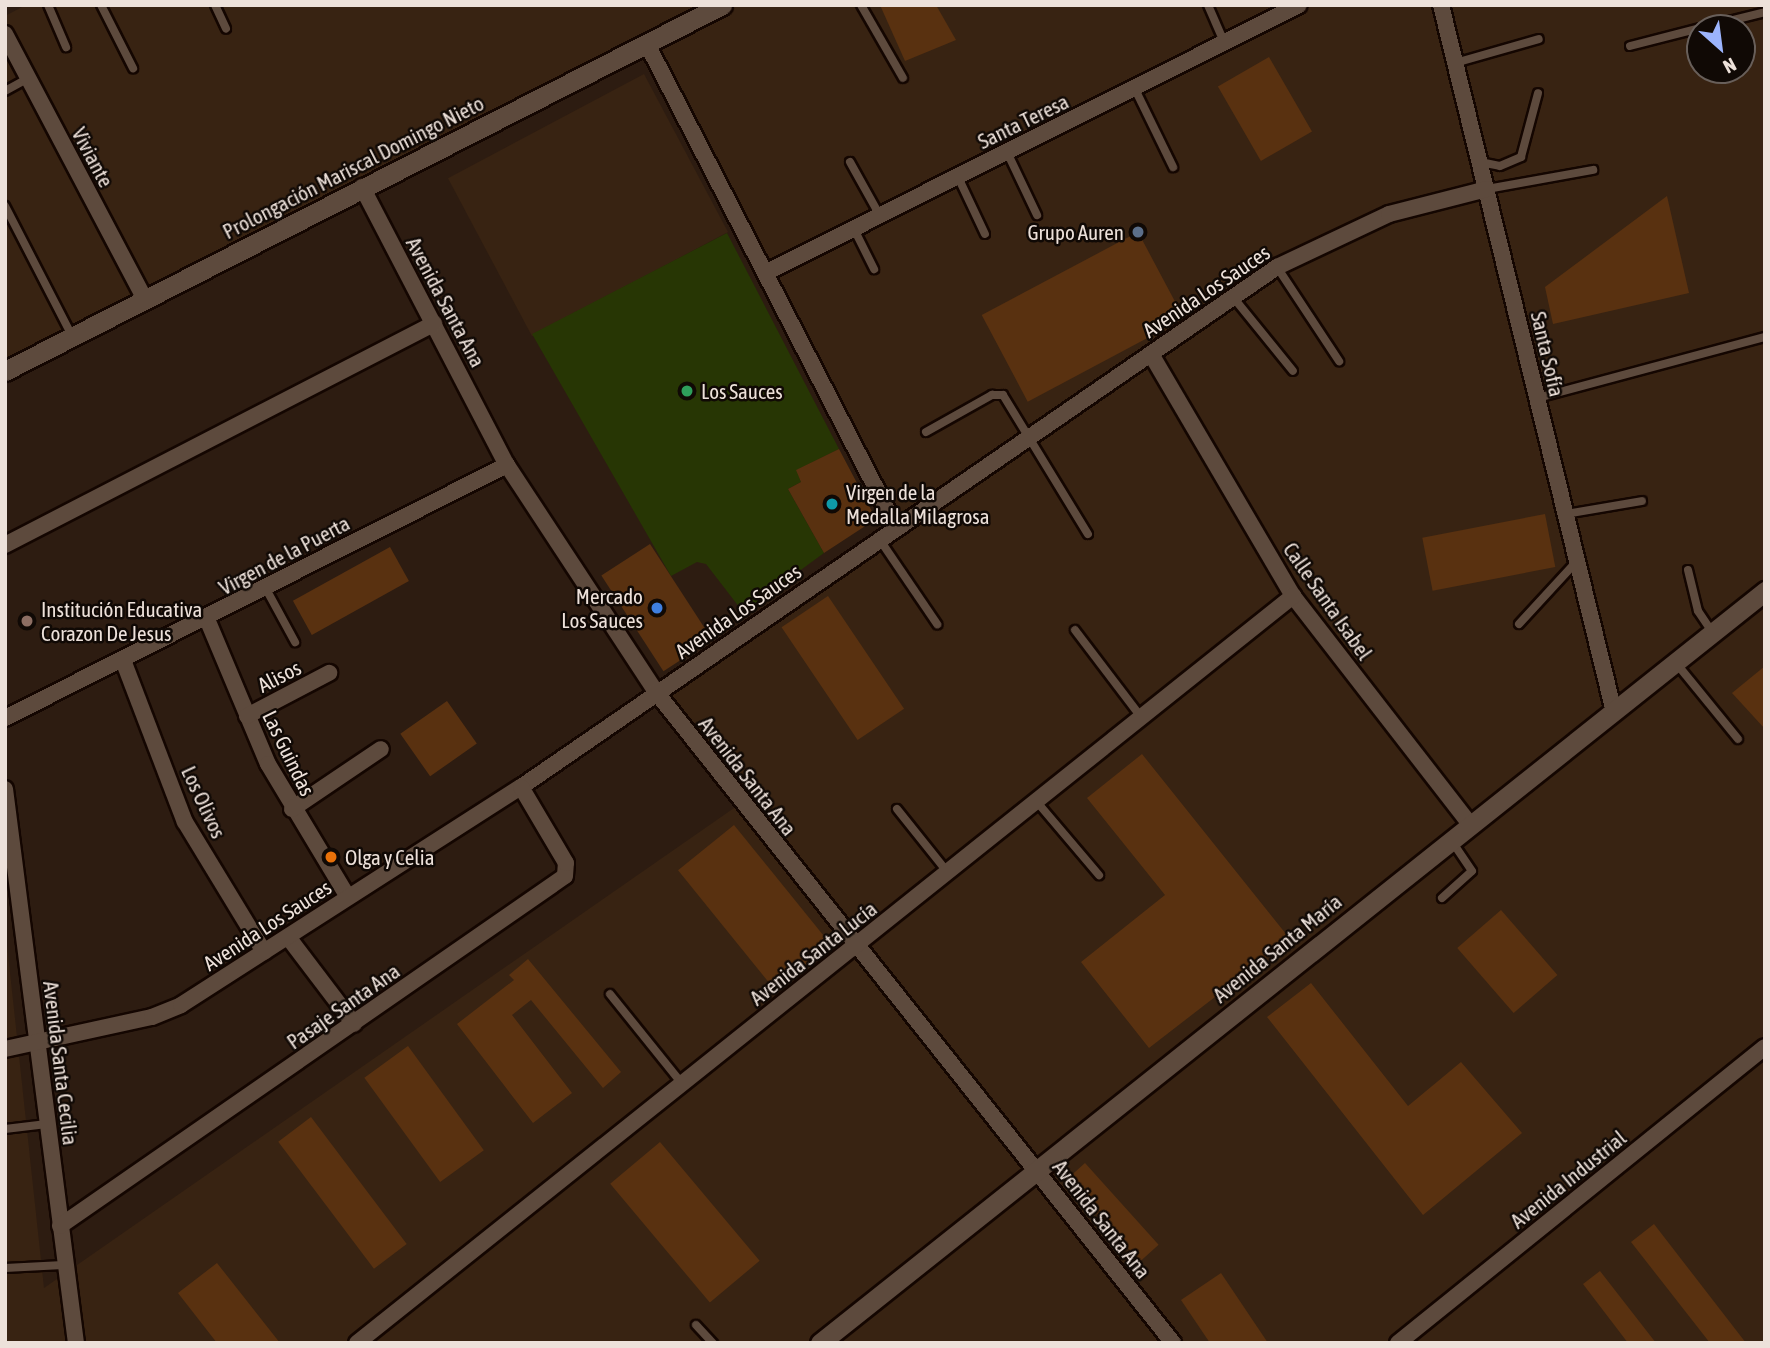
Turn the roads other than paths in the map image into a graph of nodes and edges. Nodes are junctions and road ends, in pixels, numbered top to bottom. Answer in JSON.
{"nodes":[{"id":1,"x":48,"y":5,"type":"edge"},
{"id":2,"x":101,"y":5,"type":"edge"},
{"id":3,"x":215,"y":5,"type":"edge"},
{"id":4,"x":861,"y":5,"type":"edge"},
{"id":5,"x":1208,"y":5,"type":"edge"},
{"id":6,"x":1300,"y":5,"type":"edge"},
{"id":7,"x":1441,"y":5,"type":"edge"},
{"id":8,"x":717,"y":6,"type":"edge"},
{"id":9,"x":226,"y":29,"type":"dead end"},
{"id":10,"x":1686,"y":32,"type":"edge"},
{"id":11,"x":5,"y":34,"type":"edge"},
{"id":12,"x":1539,"y":39,"type":"dead end"},
{"id":13,"x":1224,"y":42,"type":"junction"},
{"id":14,"x":647,"y":44,"type":"junction"},
{"id":15,"x":1630,"y":46,"type":"dead end"},
{"id":16,"x":66,"y":47,"type":"dead end"},
{"id":17,"x":1455,"y":63,"type":"junction"},
{"id":18,"x":133,"y":68,"type":"dead end"},
{"id":19,"x":28,"y":78,"type":"junction"},
{"id":20,"x":903,"y":78,"type":"dead end"},
{"id":21,"x":1135,"y":89,"type":"junction"},
{"id":22,"x":5,"y":90,"type":"edge"},
{"id":23,"x":1538,"y":93,"type":"dead end"},
{"id":24,"x":1007,"y":152,"type":"junction"},
{"id":25,"x":850,"y":162,"type":"dead end"},
{"id":26,"x":1480,"y":162,"type":"junction"},
{"id":27,"x":1173,"y":167,"type":"dead end"},
{"id":28,"x":1593,"y":170,"type":"dead end"},
{"id":29,"x":958,"y":177,"type":"junction"},
{"id":30,"x":362,"y":187,"type":"junction"},
{"id":31,"x":1487,"y":189,"type":"junction"},
{"id":32,"x":5,"y":206,"type":"edge"},
{"id":33,"x":1037,"y":215,"type":"dead end"},
{"id":34,"x":880,"y":216,"type":"junction"},
{"id":35,"x":854,"y":229,"type":"junction"},
{"id":36,"x":985,"y":234,"type":"dead end"},
{"id":37,"x":1277,"y":267,"type":"junction"},
{"id":38,"x":874,"y":269,"type":"dead end"},
{"id":39,"x":765,"y":273,"type":"junction"},
{"id":40,"x":1233,"y":297,"type":"junction"},
{"id":41,"x":144,"y":298,"type":"junction"},
{"id":42,"x":435,"y":324,"type":"junction"},
{"id":43,"x":72,"y":336,"type":"junction"},
{"id":44,"x":1765,"y":337,"type":"edge"},
{"id":45,"x":1151,"y":354,"type":"junction"},
{"id":46,"x":1339,"y":361,"type":"dead end"},
{"id":47,"x":5,"y":371,"type":"edge"},
{"id":48,"x":1293,"y":371,"type":"dead end"},
{"id":49,"x":1537,"y":398,"type":"junction"},
{"id":50,"x":926,"y":432,"type":"dead end"},
{"id":51,"x":1031,"y":436,"type":"junction"},
{"id":52,"x":507,"y":465,"type":"junction"},
{"id":53,"x":1642,"y":501,"type":"dead end"},
{"id":54,"x":1563,"y":514,"type":"junction"},
{"id":55,"x":896,"y":527,"type":"junction"},
{"id":56,"x":1088,"y":534,"type":"dead end"},
{"id":57,"x":879,"y":538,"type":"junction"},
{"id":58,"x":5,"y":545,"type":"edge"},
{"id":59,"x":1576,"y":562,"type":"junction"},
{"id":60,"x":1688,"y":570,"type":"dead end"},
{"id":61,"x":265,"y":587,"type":"junction"},
{"id":62,"x":1765,"y":591,"type":"edge"},
{"id":63,"x":1293,"y":596,"type":"junction"},
{"id":64,"x":208,"y":620,"type":"junction"},
{"id":65,"x":937,"y":624,"type":"dead end"},
{"id":66,"x":1519,"y":624,"type":"dead end"},
{"id":67,"x":1075,"y":631,"type":"dead end"},
{"id":68,"x":1713,"y":633,"type":"junction"},
{"id":69,"x":295,"y":642,"type":"dead end"},
{"id":70,"x":123,"y":660,"type":"junction"},
{"id":71,"x":1676,"y":663,"type":"junction"},
{"id":72,"x":329,"y":673,"type":"dead end"},
{"id":73,"x":656,"y":692,"type":"junction"},
{"id":74,"x":1614,"y":712,"type":"junction"},
{"id":75,"x":247,"y":716,"type":"junction"},
{"id":76,"x":5,"y":718,"type":"edge"},
{"id":77,"x":1142,"y":718,"type":"junction"},
{"id":78,"x":1738,"y":739,"type":"dead end"},
{"id":79,"x":381,"y":749,"type":"dead end"},
{"id":80,"x":521,"y":787,"type":"junction"},
{"id":81,"x":5,"y":789,"type":"edge"},
{"id":82,"x":1037,"y":802,"type":"junction"},
{"id":83,"x":292,"y":809,"type":"junction"},
{"id":84,"x":897,"y":809,"type":"dead end"},
{"id":85,"x":1469,"y":823,"type":"junction"},
{"id":86,"x":1450,"y":839,"type":"junction"},
{"id":87,"x":948,"y":873,"type":"junction"},
{"id":88,"x":1099,"y":875,"type":"dead end"},
{"id":89,"x":348,"y":897,"type":"junction"},
{"id":90,"x":1442,"y":898,"type":"dead end"},
{"id":91,"x":288,"y":937,"type":"junction"},
{"id":92,"x":856,"y":947,"type":"junction"},
{"id":93,"x":264,"y":952,"type":"junction"},
{"id":94,"x":610,"y":994,"type":"dead end"},
{"id":95,"x":354,"y":1024,"type":"junction"},
{"id":96,"x":37,"y":1045,"type":"junction"},
{"id":97,"x":1765,"y":1047,"type":"edge"},
{"id":98,"x":5,"y":1049,"type":"edge"},
{"id":99,"x":680,"y":1082,"type":"junction"},
{"id":100,"x":47,"y":1124,"type":"junction"},
{"id":101,"x":5,"y":1129,"type":"edge"},
{"id":102,"x":1037,"y":1170,"type":"junction"},
{"id":103,"x":60,"y":1226,"type":"junction"},
{"id":104,"x":64,"y":1265,"type":"junction"},
{"id":105,"x":5,"y":1268,"type":"edge"},
{"id":106,"x":696,"y":1325,"type":"dead end"},
{"id":107,"x":76,"y":1343,"type":"edge"},
{"id":108,"x":357,"y":1343,"type":"edge"},
{"id":109,"x":713,"y":1343,"type":"edge"},
{"id":110,"x":820,"y":1343,"type":"edge"},
{"id":111,"x":1173,"y":1343,"type":"edge"},
{"id":112,"x":1398,"y":1343,"type":"edge"}],
"edges":[{"from":1,"to":16,"type":"lane"},
{"from":2,"to":18,"type":"lane"},
{"from":3,"to":9,"type":"lane"},
{"from":4,"to":20,"type":"lane"},
{"from":5,"to":13,"type":"lane"},
{"from":6,"to":13,"type":"street","name":"Santa Teresa"},
{"from":7,"to":17,"type":"street","name":"Santa Sofía"},
{"from":8,"to":14,"type":"street","name":"Prolongación Mariscal Domingo Nieto"},
{"from":10,"to":15,"type":"lane"},
{"from":11,"to":19,"type":"street","name":"Viviante"},
{"from":12,"to":17,"type":"lane"},
{"from":13,"to":21,"type":"street","name":"Santa Teresa"},
{"from":14,"to":30,"type":"street","name":"Prolongación Mariscal Domingo Nieto"},
{"from":14,"to":39,"type":"street"},
{"from":17,"to":26,"type":"street","name":"Santa Sofía"},
{"from":19,"to":22,"type":"lane"},
{"from":19,"to":41,"type":"street","name":"Viviante"},
{"from":21,"to":24,"type":"street","name":"Santa Teresa"},
{"from":21,"to":27,"type":"lane"},
{"from":23,"to":26,"type":"lane"},
{"from":24,"to":29,"type":"street","name":"Santa Teresa"},
{"from":24,"to":33,"type":"lane"},
{"from":25,"to":34,"type":"lane"},
{"from":26,"to":31,"type":"street","name":"Santa Sofía"},
{"from":28,"to":31,"type":"lane"},
{"from":29,"to":34,"type":"street","name":"Santa Teresa"},
{"from":29,"to":36,"type":"lane"},
{"from":30,"to":41,"type":"street","name":"Prolongación Mariscal Domingo Nieto"},
{"from":30,"to":42,"type":"street","name":"Avenida Santa Ana"},
{"from":31,"to":37,"type":"street","name":"Avenida Los Sauces"},
{"from":31,"to":49,"type":"street","name":"Santa Sofía"},
{"from":32,"to":43,"type":"lane"},
{"from":34,"to":35,"type":"street","name":"Santa Teresa"},
{"from":35,"to":38,"type":"lane"},
{"from":35,"to":39,"type":"street","name":"Santa Teresa"},
{"from":37,"to":40,"type":"street","name":"Avenida Los Sauces"},
{"from":37,"to":46,"type":"lane"},
{"from":39,"to":55,"type":"street"},
{"from":40,"to":45,"type":"street","name":"Avenida Los Sauces"},
{"from":40,"to":48,"type":"lane"},
{"from":41,"to":43,"type":"street","name":"Prolongación Mariscal Domingo Nieto"},
{"from":42,"to":52,"type":"street","name":"Avenida Santa Ana"},
{"from":42,"to":58,"type":"street"},
{"from":43,"to":47,"type":"street","name":"Prolongación Mariscal Domingo Nieto"},
{"from":44,"to":49,"type":"lane"},
{"from":45,"to":51,"type":"street","name":"Avenida Los Sauces"},
{"from":45,"to":63,"type":"street","name":"Calle Santa Isabel"},
{"from":49,"to":54,"type":"street","name":"Santa Sofía"},
{"from":50,"to":51,"type":"lane"},
{"from":51,"to":55,"type":"street","name":"Avenida Los Sauces"},
{"from":51,"to":56,"type":"lane"},
{"from":52,"to":61,"type":"street","name":"Virgen de la Puerta"},
{"from":52,"to":73,"type":"street","name":"Avenida Santa Ana"},
{"from":53,"to":54,"type":"lane"},
{"from":54,"to":59,"type":"street","name":"Santa Sofía"},
{"from":55,"to":57,"type":"street","name":"Avenida Los Sauces"},
{"from":57,"to":65,"type":"lane"},
{"from":57,"to":73,"type":"street","name":"Avenida Los Sauces"},
{"from":59,"to":66,"type":"lane"},
{"from":59,"to":74,"type":"street","name":"Santa Sofía"},
{"from":60,"to":68,"type":"lane"},
{"from":61,"to":64,"type":"street","name":"Virgen de la Puerta"},
{"from":61,"to":69,"type":"lane"},
{"from":62,"to":68,"type":"street","name":"Avenida Santa María"},
{"from":63,"to":77,"type":"street","name":"Avenida Santa Lucía"},
{"from":63,"to":85,"type":"street","name":"Calle Santa Isabel"},
{"from":64,"to":70,"type":"street","name":"Virgen de la Puerta"},
{"from":64,"to":75,"type":"street","name":"Las Guindas"},
{"from":67,"to":77,"type":"lane"},
{"from":68,"to":71,"type":"street","name":"Avenida Santa María"},
{"from":70,"to":76,"type":"street","name":"Virgen de la Puerta"},
{"from":70,"to":93,"type":"street","name":"Los Olivos"},
{"from":71,"to":74,"type":"street","name":"Avenida Santa María"},
{"from":71,"to":78,"type":"lane"},
{"from":72,"to":75,"type":"street","name":"Alisos"},
{"from":73,"to":80,"type":"street","name":"Avenida Los Sauces"},
{"from":73,"to":92,"type":"street","name":"Avenida Santa Ana"},
{"from":74,"to":85,"type":"street","name":"Avenida Santa María"},
{"from":75,"to":83,"type":"street","name":"Las Guindas"},
{"from":77,"to":82,"type":"street","name":"Avenida Santa Lucía"},
{"from":79,"to":83,"type":"street"},
{"from":80,"to":89,"type":"street","name":"Avenida Los Sauces"},
{"from":80,"to":95,"type":"street","name":"Pasaje Santa Ana"},
{"from":81,"to":96,"type":"street","name":"Avenida Santa Cecilia"},
{"from":82,"to":87,"type":"street","name":"Avenida Santa Lucía"},
{"from":82,"to":88,"type":"lane"},
{"from":83,"to":89,"type":"street","name":"Las Guindas"},
{"from":84,"to":87,"type":"lane"},
{"from":85,"to":86,"type":"street","name":"Avenida Santa María"},
{"from":86,"to":90,"type":"lane"},
{"from":86,"to":102,"type":"street","name":"Avenida Santa María"},
{"from":87,"to":92,"type":"street","name":"Avenida Santa Lucía"},
{"from":89,"to":91,"type":"street","name":"Avenida Los Sauces"},
{"from":91,"to":93,"type":"street","name":"Avenida Los Sauces"},
{"from":91,"to":95,"type":"street"},
{"from":92,"to":99,"type":"street","name":"Avenida Santa Lucía"},
{"from":92,"to":102,"type":"street","name":"Avenida Santa Ana"},
{"from":93,"to":96,"type":"street","name":"Avenida Los Sauces"},
{"from":94,"to":99,"type":"lane"},
{"from":95,"to":103,"type":"street","name":"Pasaje Santa Ana"},
{"from":96,"to":98,"type":"street","name":"Avenida Los Sauces"},
{"from":96,"to":100,"type":"street","name":"Avenida Santa Cecilia"},
{"from":97,"to":112,"type":"street","name":"Avenida Industrial"},
{"from":99,"to":108,"type":"street","name":"Avenida Santa Lucía"},
{"from":100,"to":101,"type":"lane"},
{"from":100,"to":103,"type":"street","name":"Avenida Santa Cecilia"},
{"from":102,"to":110,"type":"street","name":"Avenida Santa María"},
{"from":102,"to":111,"type":"street","name":"Avenida Santa Ana"},
{"from":103,"to":104,"type":"street","name":"Avenida Santa Cecilia"},
{"from":104,"to":105,"type":"lane"},
{"from":104,"to":107,"type":"street","name":"Avenida Santa Cecilia"},
{"from":106,"to":109,"type":"lane"}]}
